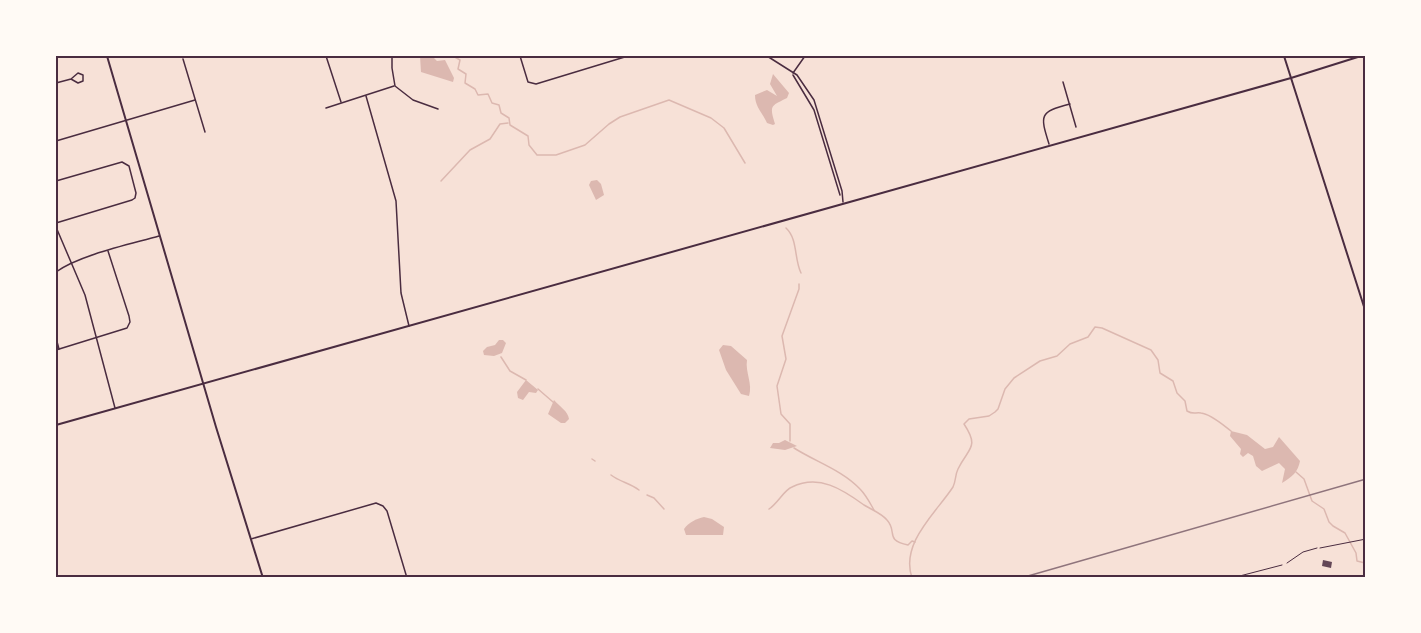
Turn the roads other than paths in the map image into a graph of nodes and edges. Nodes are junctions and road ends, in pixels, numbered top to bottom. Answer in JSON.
{"nodes":[{"id":1,"x":107,"y":56,"type":"edge"},
{"id":2,"x":326,"y":56,"type":"edge"},
{"id":3,"x":392,"y":56,"type":"edge"},
{"id":4,"x":520,"y":56,"type":"edge"},
{"id":5,"x":623,"y":56,"type":"edge"},
{"id":6,"x":628,"y":56,"type":"edge"},
{"id":7,"x":767,"y":56,"type":"edge"},
{"id":8,"x":805,"y":56,"type":"edge"},
{"id":9,"x":1284,"y":56,"type":"edge"},
{"id":10,"x":1361,"y":56,"type":"edge"},
{"id":11,"x":183,"y":59,"type":"dead end"},
{"id":12,"x":793,"y":74,"type":"junction"},
{"id":13,"x":1291,"y":78,"type":"junction"},
{"id":14,"x":71,"y":79,"type":"dead end"},
{"id":15,"x":1063,"y":82,"type":"dead end"},
{"id":16,"x":56,"y":83,"type":"edge"},
{"id":17,"x":395,"y":86,"type":"junction"},
{"id":18,"x":366,"y":96,"type":"junction"},
{"id":19,"x":195,"y":100,"type":"junction"},
{"id":20,"x":342,"y":103,"type":"junction"},
{"id":21,"x":1070,"y":104,"type":"junction"},
{"id":22,"x":326,"y":108,"type":"dead end"},
{"id":23,"x":438,"y":109,"type":"dead end"},
{"id":24,"x":126,"y":120,"type":"junction"},
{"id":25,"x":1076,"y":127,"type":"dead end"},
{"id":26,"x":205,"y":132,"type":"dead end"},
{"id":27,"x":56,"y":141,"type":"edge"},
{"id":28,"x":1049,"y":146,"type":"junction"},
{"id":29,"x":833,"y":161,"type":"junction"},
{"id":30,"x":829,"y":162,"type":"junction"},
{"id":31,"x":56,"y":181,"type":"edge"},
{"id":32,"x":841,"y":197,"type":"junction"},
{"id":33,"x":843,"y":203,"type":"junction"},
{"id":34,"x":56,"y":223,"type":"edge"},
{"id":35,"x":56,"y":226,"type":"edge"},
{"id":36,"x":160,"y":236,"type":"junction"},
{"id":37,"x":108,"y":251,"type":"junction"},
{"id":38,"x":71,"y":264,"type":"junction"},
{"id":39,"x":56,"y":272,"type":"edge"},
{"id":40,"x":1365,"y":313,"type":"edge"},
{"id":41,"x":409,"y":327,"type":"junction"},
{"id":42,"x":56,"y":338,"type":"edge"},
{"id":43,"x":98,"y":338,"type":"junction"},
{"id":44,"x":57,"y":349,"type":"edge"},
{"id":45,"x":204,"y":384,"type":"junction"},
{"id":46,"x":116,"y":408,"type":"junction"},
{"id":47,"x":56,"y":425,"type":"edge"},
{"id":48,"x":250,"y":539,"type":"junction"},
{"id":49,"x":1317,"y":548,"type":"road end"},
{"id":50,"x":1287,"y":563,"type":"road end"},
{"id":51,"x":263,"y":578,"type":"edge"},
{"id":52,"x":407,"y":578,"type":"edge"}],
"edges":[{"from":1,"to":24,"type":"main road"},
{"from":2,"to":20,"type":"street"},
{"from":3,"to":17,"type":"street"},
{"from":4,"to":5,"type":"street"},
{"from":5,"to":6,"type":"street"},
{"from":7,"to":12,"type":"street"},
{"from":8,"to":12,"type":"street"},
{"from":9,"to":13,"type":"main road"},
{"from":10,"to":13,"type":"main road"},
{"from":11,"to":19,"type":"street"},
{"from":12,"to":29,"type":"street"},
{"from":12,"to":30,"type":"street"},
{"from":13,"to":28,"type":"main road"},
{"from":13,"to":40,"type":"main road"},
{"from":14,"to":16,"type":"street"},
{"from":15,"to":21,"type":"street"},
{"from":17,"to":18,"type":"street"},
{"from":17,"to":23,"type":"street"},
{"from":18,"to":20,"type":"street"},
{"from":18,"to":41,"type":"street"},
{"from":19,"to":24,"type":"street"},
{"from":19,"to":26,"type":"street"},
{"from":20,"to":22,"type":"street"},
{"from":21,"to":25,"type":"street"},
{"from":21,"to":28,"type":"street"},
{"from":24,"to":27,"type":"street"},
{"from":24,"to":36,"type":"main road"},
{"from":28,"to":33,"type":"main road"},
{"from":29,"to":30,"type":"street"},
{"from":29,"to":32,"type":"street"},
{"from":30,"to":32,"type":"street"},
{"from":31,"to":34,"type":"street"},
{"from":32,"to":33,"type":"street"},
{"from":33,"to":41,"type":"main road"},
{"from":35,"to":38,"type":"street"},
{"from":36,"to":37,"type":"street"},
{"from":36,"to":45,"type":"main road"},
{"from":37,"to":38,"type":"street"},
{"from":37,"to":43,"type":"street"},
{"from":38,"to":39,"type":"street"},
{"from":38,"to":43,"type":"street"},
{"from":41,"to":45,"type":"main road"},
{"from":42,"to":44,"type":"street"},
{"from":43,"to":44,"type":"street"},
{"from":43,"to":46,"type":"street"},
{"from":45,"to":46,"type":"main road"},
{"from":45,"to":48,"type":"main road"},
{"from":46,"to":47,"type":"main road"},
{"from":48,"to":51,"type":"main road"},
{"from":48,"to":52,"type":"street"},
{"from":49,"to":50,"type":"lane"}]}
